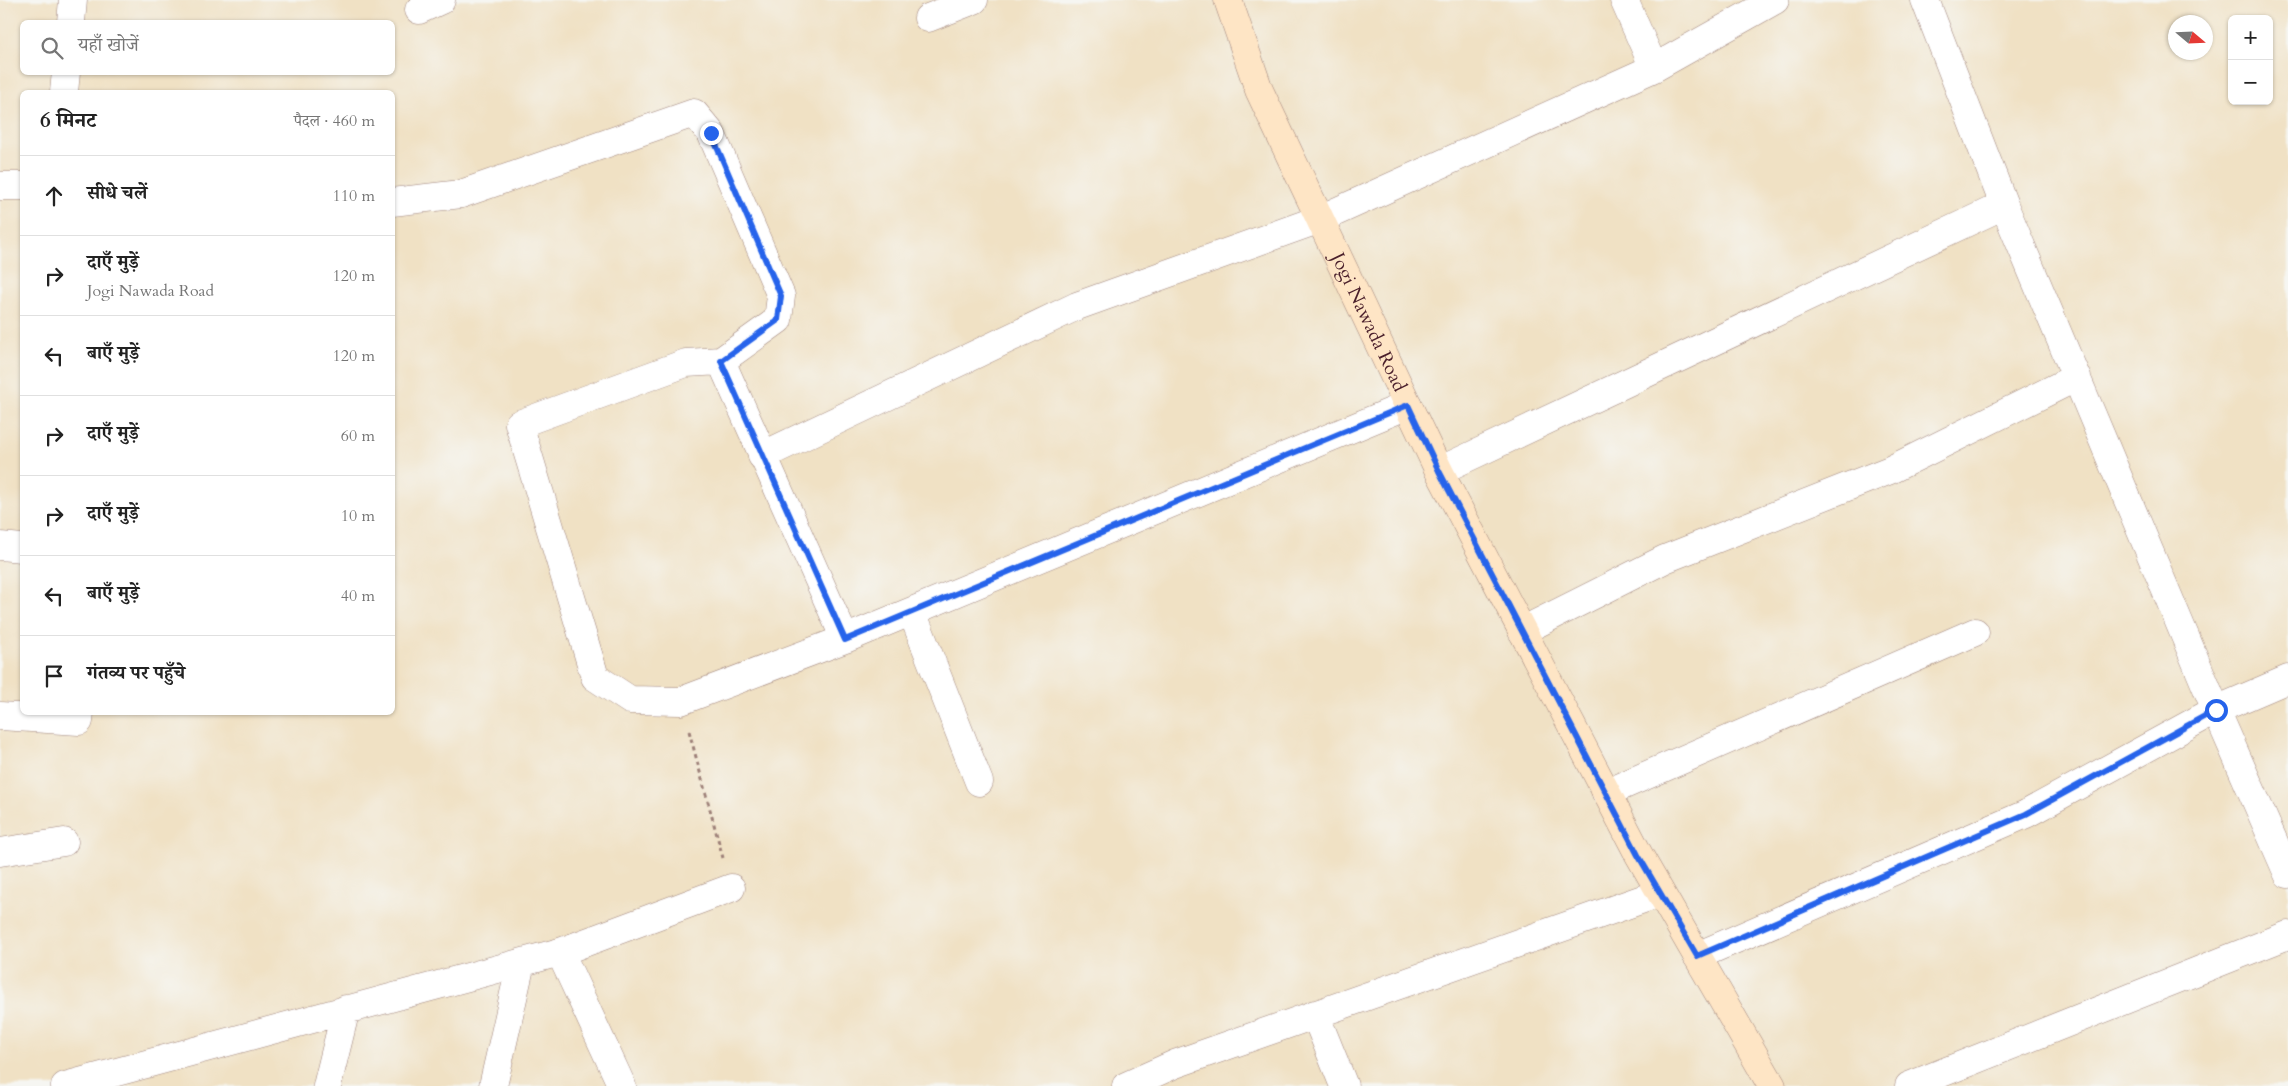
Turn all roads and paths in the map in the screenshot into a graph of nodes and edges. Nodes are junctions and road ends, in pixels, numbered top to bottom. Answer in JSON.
{"nodes":[{"id":1,"x":73,"y":0,"type":"edge"},
{"id":2,"x":974,"y":0,"type":"edge"},
{"id":3,"x":1228,"y":0,"type":"edge"},
{"id":4,"x":1624,"y":0,"type":"edge"},
{"id":5,"x":1775,"y":0,"type":"edge"},
{"id":6,"x":1925,"y":0,"type":"edge"},
{"id":7,"x":928,"y":18,"type":"dead end"},
{"id":8,"x":71,"y":20,"type":"edge"},
{"id":9,"x":1654,"y":68,"type":"junction"},
{"id":10,"x":66,"y":75,"type":"edge"},
{"id":11,"x":64,"y":90,"type":"edge"},
{"id":12,"x":0,"y":186,"type":"edge"},
{"id":13,"x":20,"y":186,"type":"edge"},
{"id":14,"x":395,"y":202,"type":"edge"},
{"id":15,"x":2004,"y":205,"type":"junction"},
{"id":16,"x":1320,"y":220,"type":"junction"},
{"id":17,"x":721,"y":361,"type":"junction"},
{"id":18,"x":2077,"y":376,"type":"junction"},
{"id":19,"x":1408,"y":405,"type":"junction"},
{"id":20,"x":762,"y":456,"type":"junction"},
{"id":21,"x":1439,"y":471,"type":"junction"},
{"id":22,"x":0,"y":546,"type":"edge"},
{"id":23,"x":20,"y":548,"type":"edge"},
{"id":24,"x":912,"y":612,"type":"junction"},
{"id":25,"x":1522,"y":631,"type":"junction"},
{"id":26,"x":1975,"y":632,"type":"dead end"},
{"id":27,"x":845,"y":640,"type":"junction"},
{"id":28,"x":2288,"y":679,"type":"edge"},
{"id":29,"x":681,"y":701,"type":"junction"},
{"id":30,"x":2216,"y":710,"type":"junction"},
{"id":31,"x":80,"y":715,"type":"edge"},
{"id":32,"x":0,"y":716,"type":"edge"},
{"id":33,"x":979,"y":782,"type":"dead end"},
{"id":34,"x":1606,"y":792,"type":"junction"},
{"id":35,"x":64,"y":842,"type":"dead end"},
{"id":36,"x":0,"y":852,"type":"edge"},
{"id":37,"x":2288,"y":874,"type":"edge"},
{"id":38,"x":731,"y":888,"type":"joint"},
{"id":39,"x":1660,"y":892,"type":"junction"},
{"id":40,"x":2288,"y":935,"type":"edge"},
{"id":41,"x":560,"y":952,"type":"junction"},
{"id":42,"x":1697,"y":956,"type":"junction"},
{"id":43,"x":521,"y":962,"type":"junction"},
{"id":44,"x":346,"y":1009,"type":"junction"},
{"id":45,"x":1315,"y":1014,"type":"junction"},
{"id":46,"x":65,"y":1086,"type":"edge"},
{"id":47,"x":327,"y":1086,"type":"edge"},
{"id":48,"x":493,"y":1086,"type":"edge"},
{"id":49,"x":622,"y":1086,"type":"edge"},
{"id":50,"x":1126,"y":1086,"type":"edge"},
{"id":51,"x":1344,"y":1086,"type":"edge"},
{"id":52,"x":1772,"y":1086,"type":"edge"},
{"id":53,"x":1909,"y":1086,"type":"edge"}],
"edges":[{"from":1,"to":8,"type":"street"},
{"from":2,"to":7,"type":"street"},
{"from":3,"to":16,"type":"street","name":"Jogi Nawada Road"},
{"from":4,"to":9,"type":"street"},
{"from":5,"to":9,"type":"street"},
{"from":6,"to":15,"type":"street"},
{"from":9,"to":16,"type":"street"},
{"from":10,"to":11,"type":"street"},
{"from":12,"to":13,"type":"street"},
{"from":14,"to":17,"type":"street"},
{"from":15,"to":18,"type":"street"},
{"from":15,"to":21,"type":"street"},
{"from":16,"to":19,"type":"street","name":"Jogi Nawada Road"},
{"from":16,"to":20,"type":"street"},
{"from":17,"to":20,"type":"street"},
{"from":17,"to":29,"type":"street"},
{"from":18,"to":25,"type":"street"},
{"from":18,"to":30,"type":"street"},
{"from":19,"to":21,"type":"street","name":"Jogi Nawada Road"},
{"from":19,"to":24,"type":"street"},
{"from":20,"to":27,"type":"street"},
{"from":21,"to":25,"type":"street","name":"Jogi Nawada Road"},
{"from":22,"to":23,"type":"street"},
{"from":24,"to":27,"type":"street"},
{"from":24,"to":33,"type":"street"},
{"from":25,"to":34,"type":"street","name":"Jogi Nawada Road"},
{"from":26,"to":34,"type":"street"},
{"from":27,"to":29,"type":"street"},
{"from":28,"to":30,"type":"street"},
{"from":29,"to":38,"type":"path"},
{"from":30,"to":37,"type":"street"},
{"from":30,"to":42,"type":"street"},
{"from":31,"to":32,"type":"street"},
{"from":34,"to":39,"type":"street","name":"Jogi Nawada Road"},
{"from":35,"to":36,"type":"street"},
{"from":38,"to":41,"type":"street"},
{"from":39,"to":42,"type":"street","name":"Jogi Nawada Road"},
{"from":39,"to":45,"type":"street"},
{"from":40,"to":53,"type":"street"},
{"from":41,"to":43,"type":"street"},
{"from":41,"to":49,"type":"street"},
{"from":42,"to":52,"type":"street","name":"Jogi Nawada Road"},
{"from":43,"to":44,"type":"street"},
{"from":43,"to":48,"type":"street"},
{"from":44,"to":46,"type":"street"},
{"from":44,"to":47,"type":"street"},
{"from":45,"to":50,"type":"street"},
{"from":45,"to":51,"type":"street"}]}
